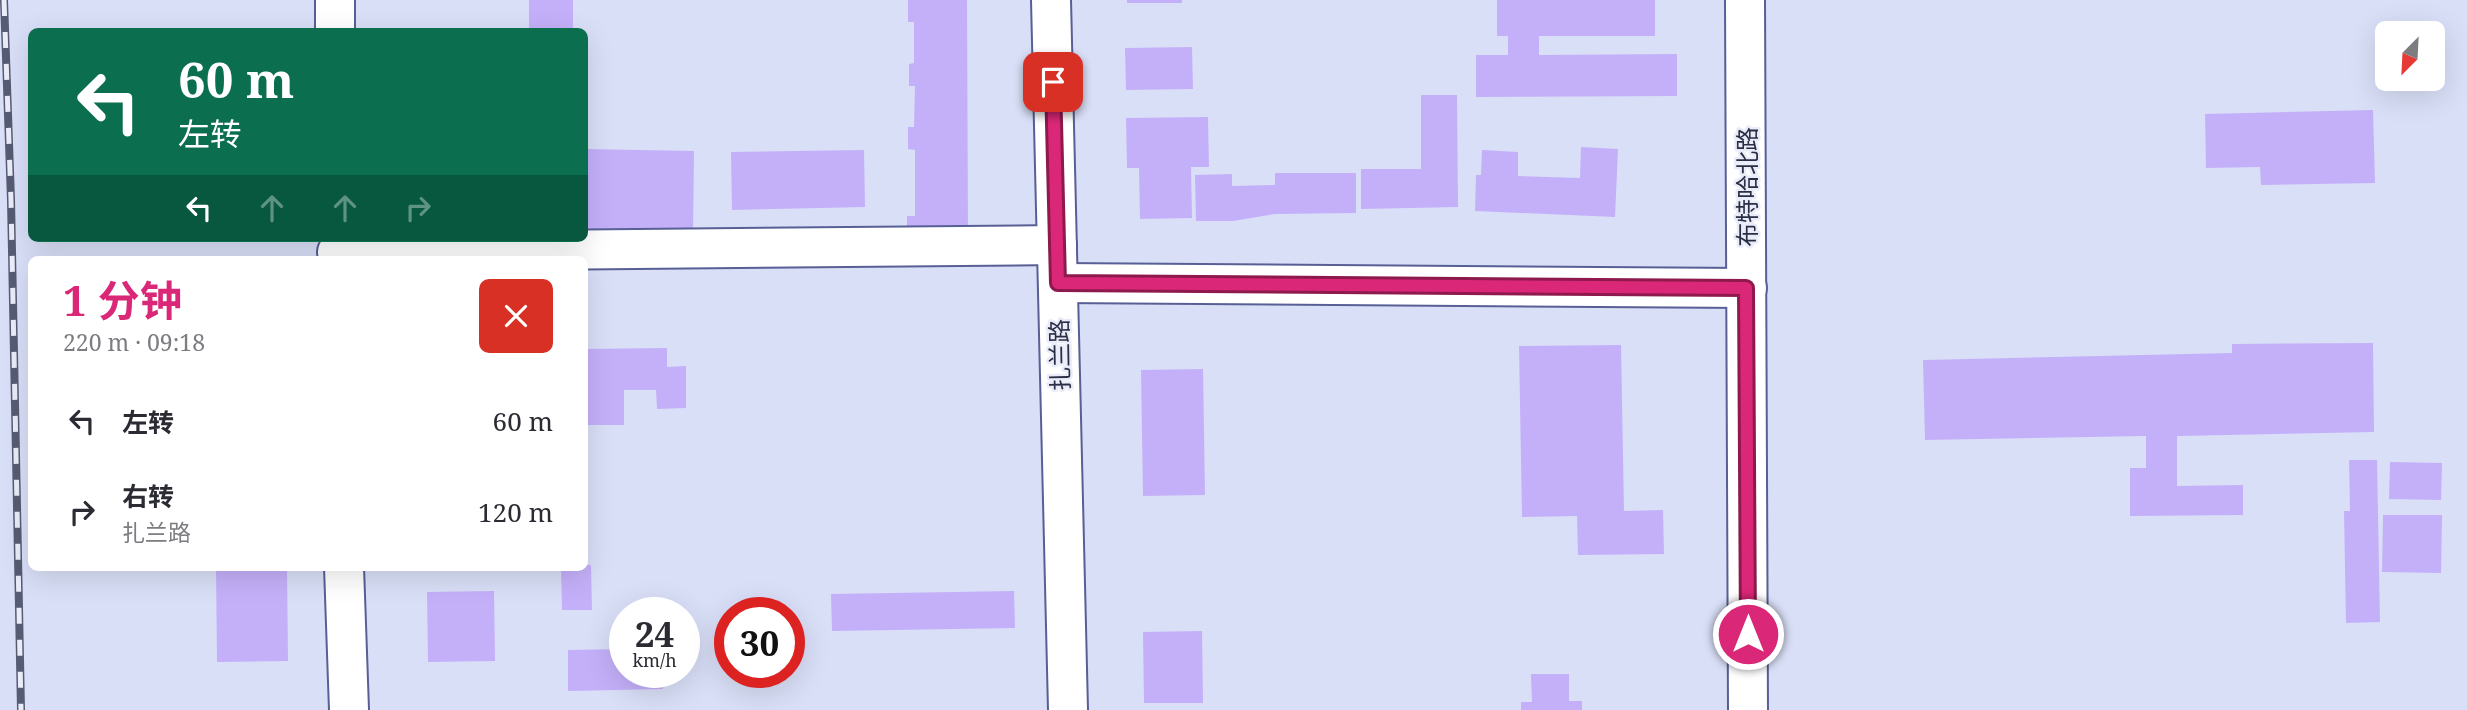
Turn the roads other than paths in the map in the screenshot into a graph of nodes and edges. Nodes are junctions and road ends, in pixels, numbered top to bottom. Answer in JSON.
{"nodes":[{"id":1,"x":335,"y":0,"type":"edge"},
{"id":2,"x":1051,"y":0,"type":"edge"},
{"id":3,"x":1745,"y":0,"type":"edge"},
{"id":4,"x":335,"y":28,"type":"edge"},
{"id":5,"x":1057,"y":245,"type":"junction"},
{"id":6,"x":337,"y":250,"type":"edge"},
{"id":7,"x":1058,"y":283,"type":"junction"},
{"id":8,"x":1746,"y":288,"type":"junction"},
{"id":9,"x":344,"y":571,"type":"edge"},
{"id":10,"x":349,"y":710,"type":"edge"},
{"id":11,"x":1068,"y":710,"type":"edge"},
{"id":12,"x":1748,"y":710,"type":"edge"}],
"edges":[{"from":1,"to":4,"type":"street"},
{"from":2,"to":5,"type":"street","name":"扎兰路"},
{"from":3,"to":8,"type":"street","name":"布特哈北路"},
{"from":5,"to":6,"type":"street"},
{"from":5,"to":7,"type":"street","name":"扎兰路"},
{"from":7,"to":8,"type":"street"},
{"from":7,"to":11,"type":"street","name":"扎兰路"},
{"from":8,"to":12,"type":"street","name":"布特哈北路"},
{"from":9,"to":10,"type":"street"}]}
